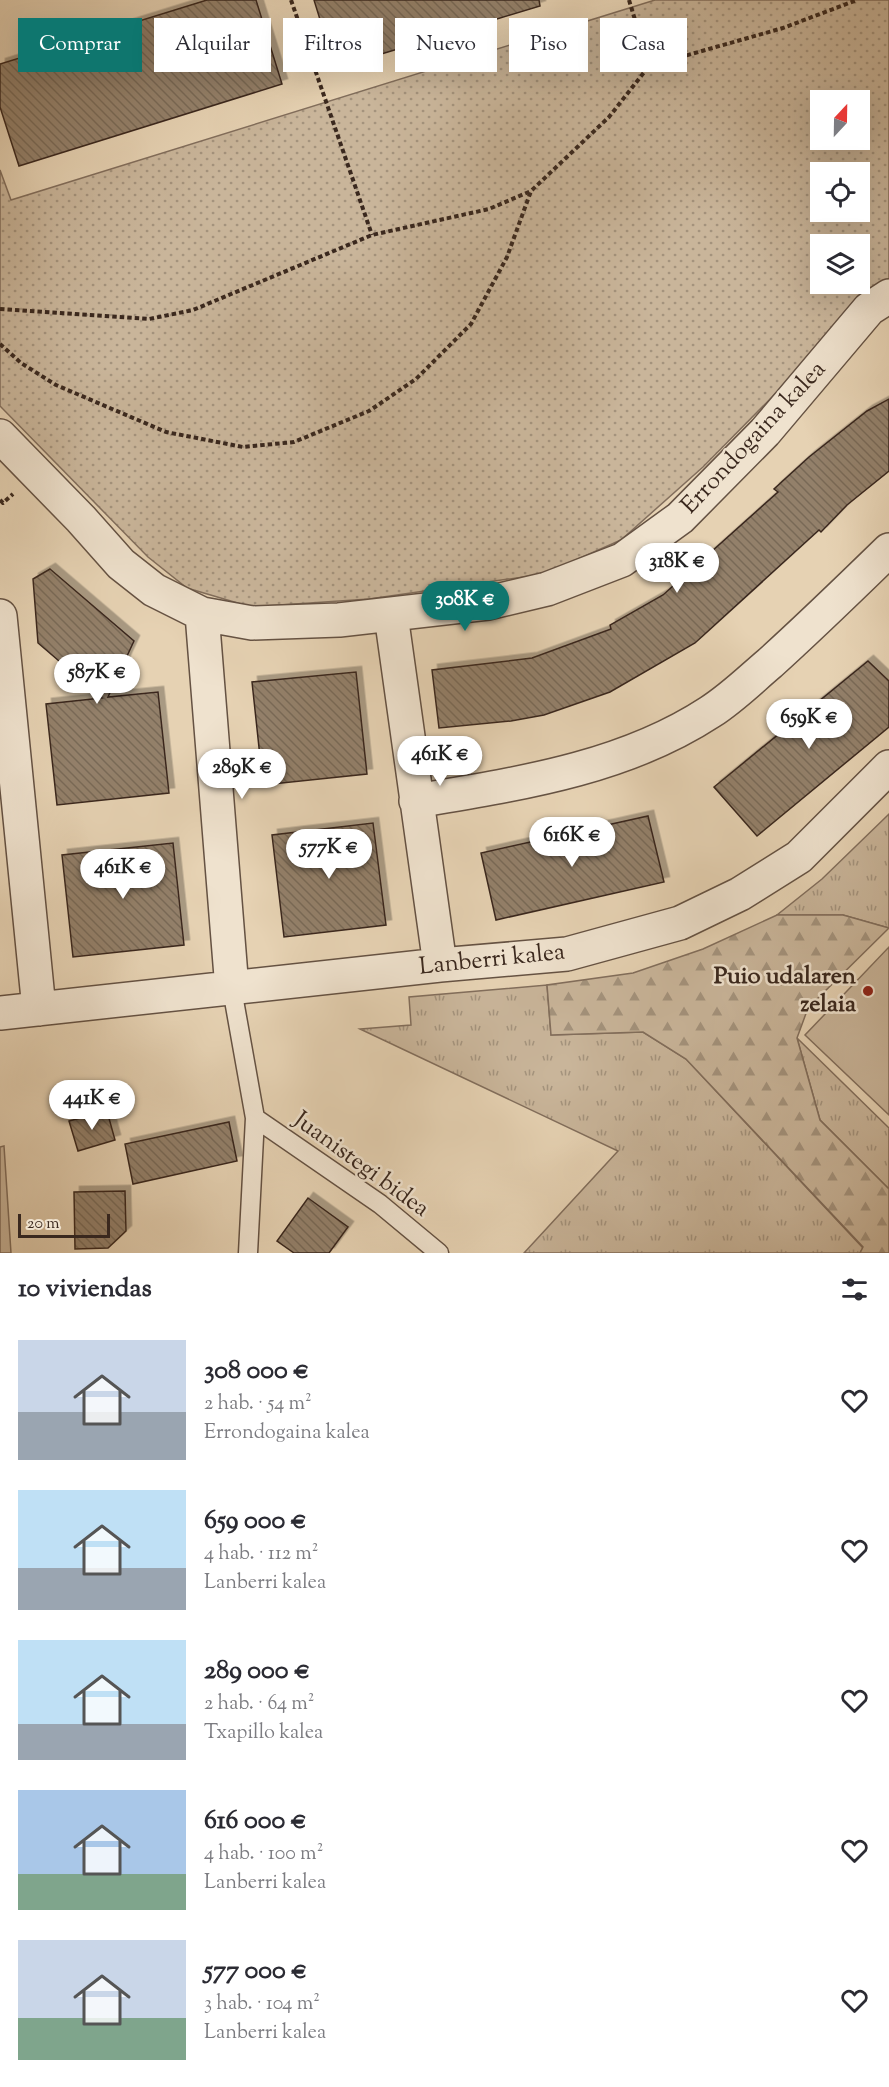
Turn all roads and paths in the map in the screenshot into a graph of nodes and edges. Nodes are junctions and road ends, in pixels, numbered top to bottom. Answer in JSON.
{"nodes":[{"id":1,"x":291,"y":0,"type":"edge"},
{"id":2,"x":629,"y":0,"type":"edge"},
{"id":3,"x":857,"y":0,"type":"edge"},
{"id":4,"x":634,"y":18,"type":"edge"},
{"id":5,"x":687,"y":55,"type":"edge"},
{"id":6,"x":644,"y":72,"type":"edge"},
{"id":7,"x":531,"y":191,"type":"junction"},
{"id":8,"x":372,"y":235,"type":"junction"},
{"id":9,"x":889,"y":297,"type":"edge"},
{"id":10,"x":0,"y":309,"type":"edge"},
{"id":11,"x":0,"y":344,"type":"edge"},
{"id":12,"x":0,"y":436,"type":"edge"},
{"id":13,"x":889,"y":550,"type":"edge"},
{"id":14,"x":202,"y":614,"type":"junction"},
{"id":15,"x":391,"y":615,"type":"junction"},
{"id":16,"x":0,"y":616,"type":"edge"},
{"id":17,"x":889,"y":767,"type":"edge"},
{"id":18,"x":416,"y":801,"type":"junction"},
{"id":19,"x":440,"y":965,"type":"junction"},
{"id":20,"x":232,"y":989,"type":"junction"},
{"id":21,"x":39,"y":1009,"type":"junction"},
{"id":22,"x":0,"y":1013,"type":"edge"},
{"id":23,"x":255,"y":1118,"type":"junction"},
{"id":24,"x":248,"y":1253,"type":"edge"},
{"id":25,"x":439,"y":1253,"type":"edge"}],
"edges":[{"from":1,"to":8,"type":"path"},
{"from":2,"to":4,"type":"path"},
{"from":3,"to":5,"type":"path"},
{"from":6,"to":7,"type":"path"},
{"from":7,"to":8,"type":"path"},
{"from":7,"to":11,"type":"path"},
{"from":8,"to":10,"type":"path"},
{"from":9,"to":15,"type":"street","name":"Errondogaina kalea"},
{"from":12,"to":14,"type":"street","name":"Errondogaina kalea"},
{"from":13,"to":18,"type":"street"},
{"from":14,"to":15,"type":"street","name":"Errondogaina kalea"},
{"from":14,"to":20,"type":"street"},
{"from":15,"to":18,"type":"street"},
{"from":16,"to":21,"type":"street"},
{"from":17,"to":19,"type":"street","name":"Lanberri kalea"},
{"from":18,"to":19,"type":"street"},
{"from":19,"to":20,"type":"street","name":"Lanberri kalea"},
{"from":20,"to":21,"type":"street","name":"Lanberri kalea"},
{"from":20,"to":23,"type":"lane","name":"Juanistegi bidea"},
{"from":21,"to":22,"type":"street","name":"Lanberri kalea"},
{"from":23,"to":24,"type":"lane","name":"Juanistegi bidea"},
{"from":23,"to":25,"type":"lane","name":"Juanistegi bidea"}]}
